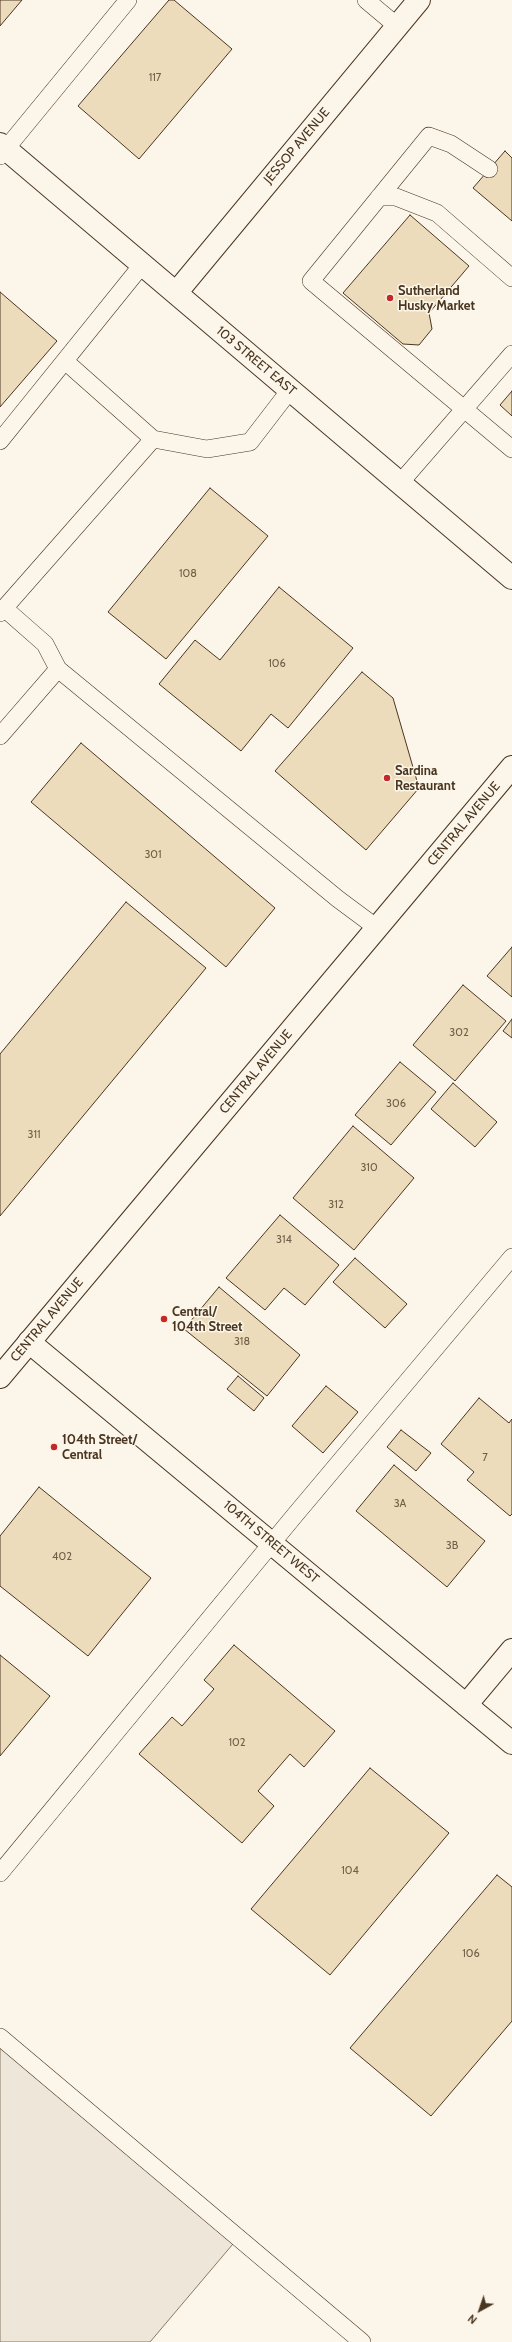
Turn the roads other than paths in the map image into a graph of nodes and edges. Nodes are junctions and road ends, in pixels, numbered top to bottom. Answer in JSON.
{"nodes":[{"id":1,"x":128,"y":0,"type":"edge"},
{"id":2,"x":366,"y":0,"type":"edge"},
{"id":3,"x":419,"y":0,"type":"edge"},
{"id":4,"x":397,"y":26,"type":"junction"},
{"id":5,"x":2,"y":150,"type":"edge"},
{"id":6,"x":489,"y":169,"type":"dead end"},
{"id":7,"x":379,"y":197,"type":"junction"},
{"id":8,"x":142,"y":265,"type":"junction"},
{"id":9,"x":512,"y":278,"type":"edge"},
{"id":10,"x":176,"y":293,"type":"junction"},
{"id":11,"x":511,"y":358,"type":"edge"},
{"id":12,"x":65,"y":361,"type":"junction"},
{"id":13,"x":290,"y":390,"type":"junction"},
{"id":14,"x":464,"y":411,"type":"junction"},
{"id":15,"x":153,"y":439,"type":"junction"},
{"id":16,"x":0,"y":441,"type":"edge"},
{"id":17,"x":512,"y":449,"type":"edge"},
{"id":18,"x":400,"y":483,"type":"junction"},
{"id":19,"x":512,"y":578,"type":"edge"},
{"id":20,"x":2,"y":611,"type":"edge"},
{"id":21,"x":58,"y":669,"type":"junction"},
{"id":22,"x":0,"y":736,"type":"edge"},
{"id":23,"x":512,"y":767,"type":"edge"},
{"id":24,"x":377,"y":928,"type":"junction"},
{"id":25,"x":512,"y":1257,"type":"edge"},
{"id":26,"x":28,"y":1342,"type":"junction"},
{"id":27,"x":0,"y":1377,"type":"edge"},
{"id":28,"x":273,"y":1543,"type":"junction"},
{"id":29,"x":512,"y":1650,"type":"edge"},
{"id":30,"x":466,"y":1705,"type":"junction"},
{"id":31,"x":512,"y":1743,"type":"edge"},
{"id":32,"x":2,"y":1865,"type":"edge"},
{"id":33,"x":0,"y":2037,"type":"edge"},
{"id":34,"x":362,"y":2342,"type":"edge"}],
"edges":[{"from":1,"to":5,"type":"lane"},
{"from":2,"to":4,"type":"lane"},
{"from":3,"to":4,"type":"street","name":"JESSOP AVENUE"},
{"from":4,"to":10,"type":"street","name":"JESSOP AVENUE"},
{"from":5,"to":8,"type":"street","name":"103 STREET EAST"},
{"from":6,"to":7,"type":"lane"},
{"from":7,"to":9,"type":"lane"},
{"from":7,"to":14,"type":"lane"},
{"from":8,"to":10,"type":"street","name":"103 STREET EAST"},
{"from":8,"to":12,"type":"lane"},
{"from":10,"to":13,"type":"street","name":"103 STREET EAST"},
{"from":11,"to":14,"type":"lane"},
{"from":12,"to":15,"type":"lane"},
{"from":12,"to":16,"type":"lane"},
{"from":13,"to":15,"type":"lane"},
{"from":13,"to":18,"type":"street","name":"103 STREET EAST"},
{"from":14,"to":17,"type":"lane"},
{"from":14,"to":18,"type":"lane"},
{"from":15,"to":20,"type":"lane"},
{"from":18,"to":19,"type":"street","name":"103 STREET EAST"},
{"from":20,"to":21,"type":"lane"},
{"from":21,"to":22,"type":"lane"},
{"from":21,"to":24,"type":"lane"},
{"from":23,"to":24,"type":"street","name":"CENTRAL AVENUE"},
{"from":24,"to":26,"type":"street","name":"CENTRAL AVENUE"},
{"from":25,"to":28,"type":"lane"},
{"from":26,"to":27,"type":"street","name":"CENTRAL AVENUE"},
{"from":26,"to":28,"type":"street","name":"104TH STREET WEST"},
{"from":28,"to":30,"type":"street","name":"104TH STREET WEST"},
{"from":28,"to":32,"type":"lane"},
{"from":29,"to":30,"type":"street"},
{"from":30,"to":31,"type":"street","name":"104TH STREET WEST"},
{"from":33,"to":34,"type":"lane"}]}
